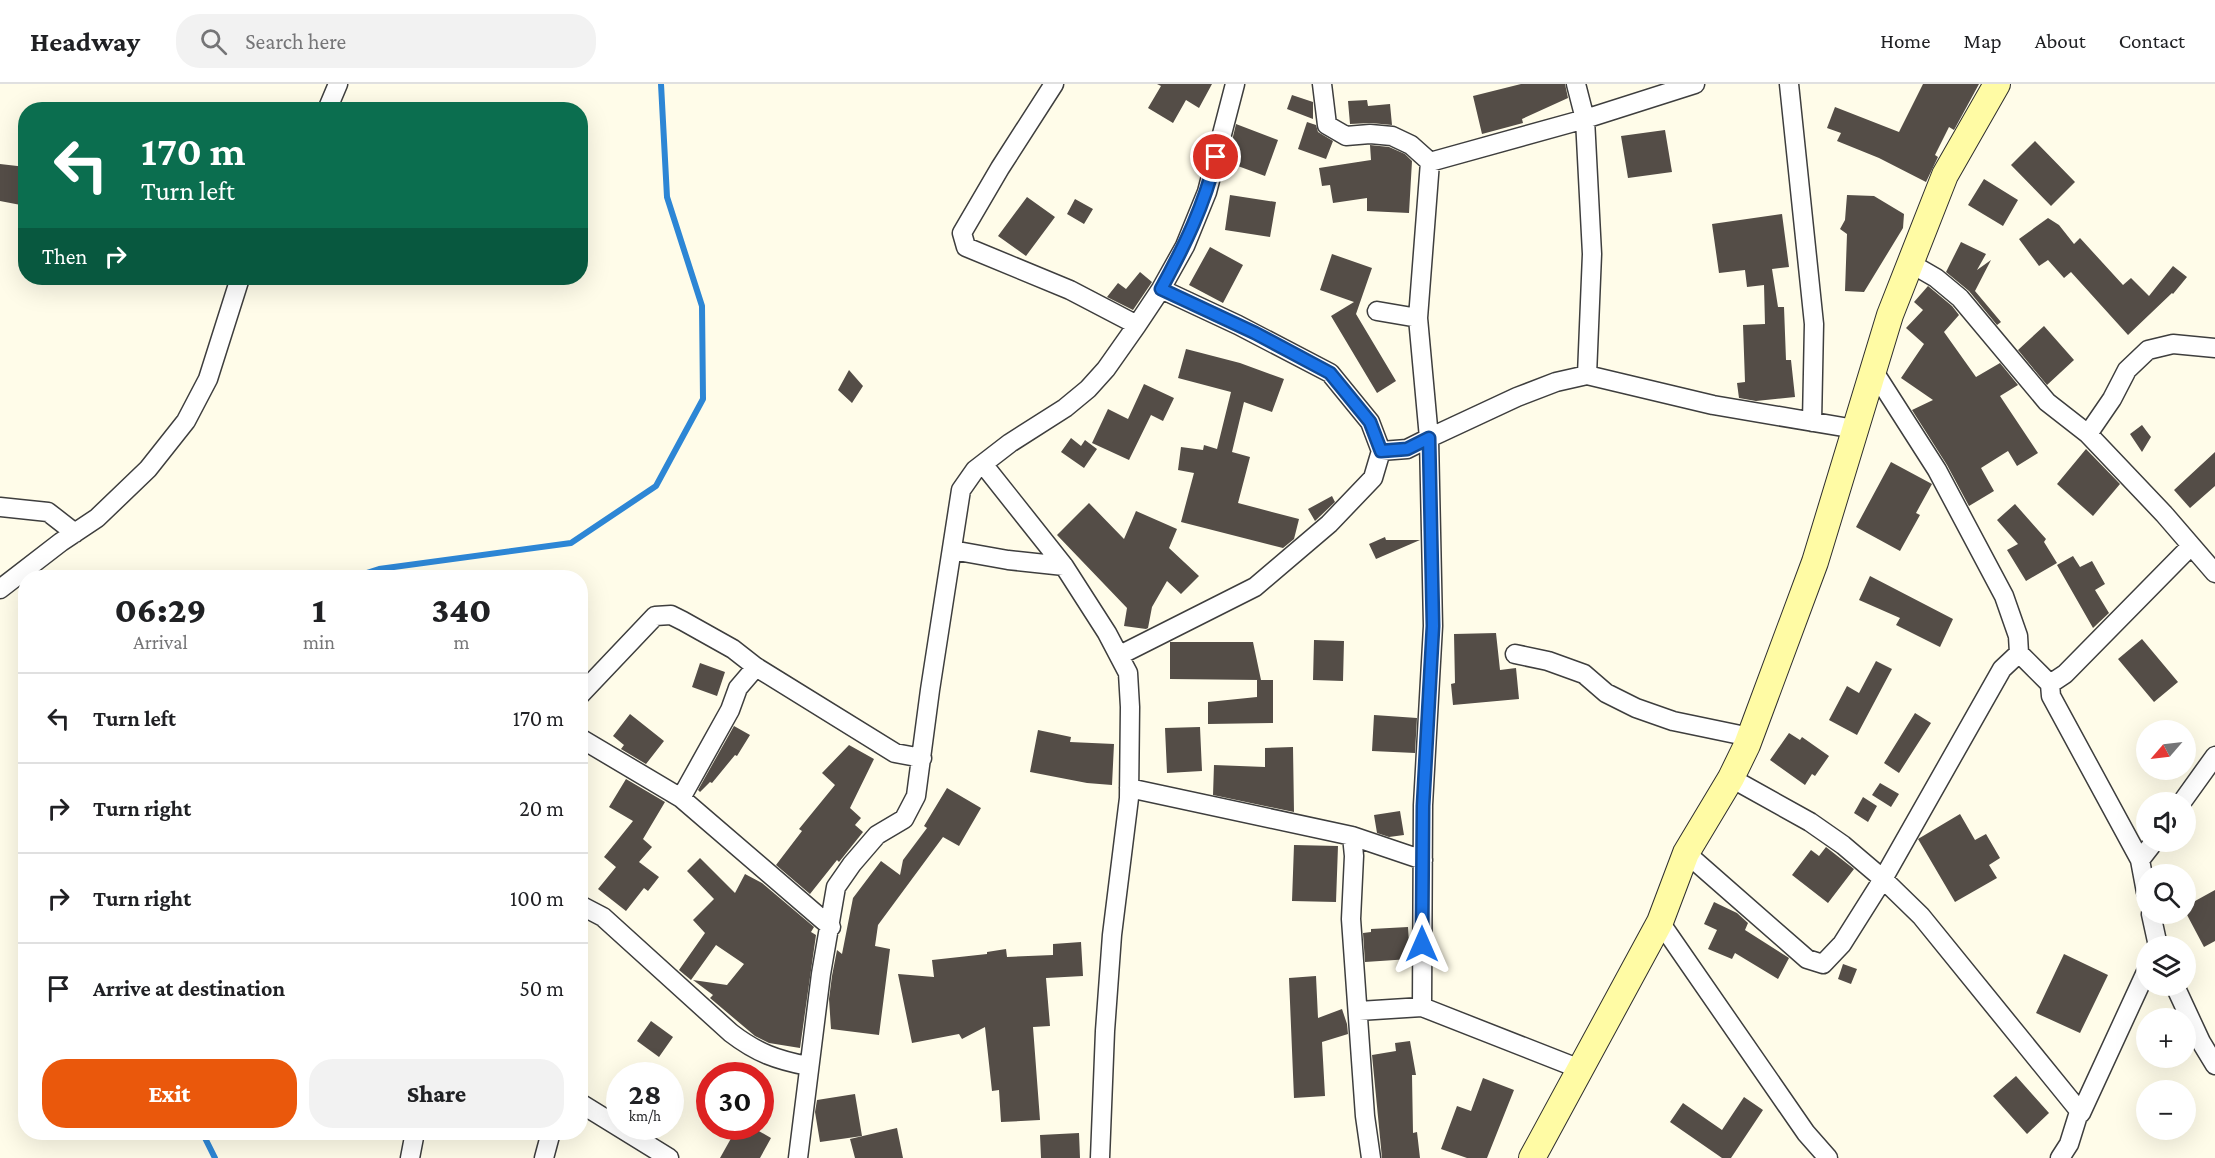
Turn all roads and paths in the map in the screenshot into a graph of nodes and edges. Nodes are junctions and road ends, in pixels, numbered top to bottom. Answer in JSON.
{"nodes":[{"id":1,"x":338,"y":84,"type":"edge"},
{"id":2,"x":1054,"y":84,"type":"edge"},
{"id":3,"x":1235,"y":84,"type":"edge"},
{"id":4,"x":1322,"y":84,"type":"edge"},
{"id":5,"x":1576,"y":84,"type":"edge"},
{"id":6,"x":1695,"y":84,"type":"edge"},
{"id":7,"x":1790,"y":84,"type":"edge"},
{"id":8,"x":1997,"y":84,"type":"edge"},
{"id":9,"x":330,"y":102,"type":"edge"},
{"id":10,"x":1585,"y":119,"type":"junction"},
{"id":11,"x":1430,"y":162,"type":"junction"},
{"id":12,"x":1910,"y":263,"type":"junction"},
{"id":13,"x":238,"y":285,"type":"edge"},
{"id":14,"x":1161,"y":289,"type":"junction"},
{"id":15,"x":1377,"y":311,"type":"dead end"},
{"id":16,"x":1418,"y":318,"type":"junction"},
{"id":17,"x":1137,"y":325,"type":"junction"},
{"id":18,"x":2215,"y":348,"type":"edge"},
{"id":19,"x":1873,"y":370,"type":"junction"},
{"id":20,"x":1587,"y":375,"type":"junction"},
{"id":21,"x":1812,"y":422,"type":"junction"},
{"id":22,"x":1855,"y":429,"type":"junction"},
{"id":23,"x":2088,"y":434,"type":"junction"},
{"id":24,"x":1429,"y":438,"type":"junction"},
{"id":25,"x":1381,"y":451,"type":"junction"},
{"id":26,"x":982,"y":464,"type":"junction"},
{"id":27,"x":0,"y":507,"type":"edge"},
{"id":28,"x":75,"y":532,"type":"junction"},
{"id":29,"x":2191,"y":546,"type":"junction"},
{"id":30,"x":952,"y":550,"type":"junction"},
{"id":31,"x":1064,"y":566,"type":"junction"},
{"id":32,"x":25,"y":570,"type":"edge"},
{"id":33,"x":2215,"y":573,"type":"edge"},
{"id":34,"x":18,"y":575,"type":"edge"},
{"id":35,"x":0,"y":589,"type":"edge"},
{"id":36,"x":2019,"y":653,"type":"junction"},
{"id":37,"x":1515,"y":654,"type":"dead end"},
{"id":38,"x":1120,"y":655,"type":"junction"},
{"id":39,"x":756,"y":667,"type":"junction"},
{"id":40,"x":2050,"y":684,"type":"junction"},
{"id":41,"x":588,"y":687,"type":"edge"},
{"id":42,"x":1750,"y":737,"type":"junction"},
{"id":43,"x":588,"y":743,"type":"edge"},
{"id":44,"x":2215,"y":756,"type":"edge"},
{"id":45,"x":922,"y":758,"type":"junction"},
{"id":46,"x":1731,"y":778,"type":"junction"},
{"id":47,"x":1129,"y":788,"type":"junction"},
{"id":48,"x":2189,"y":792,"type":"edge"},
{"id":49,"x":681,"y":798,"type":"junction"},
{"id":50,"x":1352,"y":836,"type":"junction"},
{"id":51,"x":2146,"y":852,"type":"edge"},
{"id":52,"x":1686,"y":853,"type":"junction"},
{"id":53,"x":1423,"y":860,"type":"junction"},
{"id":54,"x":2140,"y":860,"type":"junction"},
{"id":55,"x":2141,"y":864,"type":"edge"},
{"id":56,"x":1882,"y":879,"type":"junction"},
{"id":57,"x":588,"y":909,"type":"edge"},
{"id":58,"x":1660,"y":922,"type":"junction"},
{"id":59,"x":831,"y":927,"type":"junction"},
{"id":60,"x":2136,"y":994,"type":"edge"},
{"id":61,"x":2179,"y":996,"type":"edge"},
{"id":62,"x":1422,"y":1007,"type":"junction"},
{"id":63,"x":1359,"y":1011,"type":"junction"},
{"id":64,"x":2215,"y":1065,"type":"edge"},
{"id":65,"x":808,"y":1066,"type":"junction"},
{"id":66,"x":1580,"y":1069,"type":"junction"},
{"id":67,"x":588,"y":1108,"type":"edge"},
{"id":68,"x":2081,"y":1113,"type":"junction"},
{"id":69,"x":413,"y":1140,"type":"edge"},
{"id":70,"x":549,"y":1140,"type":"edge"},
{"id":71,"x":410,"y":1158,"type":"edge"},
{"id":72,"x":544,"y":1158,"type":"edge"},
{"id":73,"x":669,"y":1158,"type":"edge"},
{"id":74,"x":798,"y":1158,"type":"edge"},
{"id":75,"x":1100,"y":1158,"type":"edge"},
{"id":76,"x":1371,"y":1158,"type":"edge"},
{"id":77,"x":1532,"y":1158,"type":"edge"},
{"id":78,"x":1828,"y":1158,"type":"edge"},
{"id":79,"x":2060,"y":1158,"type":"edge"}],
"edges":[{"from":1,"to":9,"type":"street"},
{"from":2,"to":17,"type":"street"},
{"from":3,"to":14,"type":"street"},
{"from":4,"to":11,"type":"street"},
{"from":5,"to":10,"type":"street"},
{"from":6,"to":10,"type":"street"},
{"from":7,"to":21,"type":"street"},
{"from":8,"to":12,"type":"street"},
{"from":10,"to":11,"type":"street"},
{"from":10,"to":20,"type":"street"},
{"from":11,"to":16,"type":"street"},
{"from":12,"to":19,"type":"street"},
{"from":12,"to":23,"type":"street"},
{"from":13,"to":28,"type":"street"},
{"from":14,"to":17,"type":"street"},
{"from":14,"to":25,"type":"street"},
{"from":15,"to":16,"type":"street"},
{"from":16,"to":24,"type":"street"},
{"from":17,"to":26,"type":"street"},
{"from":18,"to":23,"type":"street"},
{"from":19,"to":22,"type":"street"},
{"from":19,"to":36,"type":"street"},
{"from":20,"to":21,"type":"street"},
{"from":20,"to":24,"type":"street"},
{"from":21,"to":22,"type":"street"},
{"from":22,"to":42,"type":"street"},
{"from":23,"to":29,"type":"street"},
{"from":24,"to":25,"type":"street"},
{"from":24,"to":53,"type":"street"},
{"from":25,"to":38,"type":"street"},
{"from":26,"to":30,"type":"street"},
{"from":26,"to":31,"type":"street"},
{"from":27,"to":28,"type":"street"},
{"from":28,"to":32,"type":"street"},
{"from":29,"to":33,"type":"street"},
{"from":29,"to":40,"type":"street"},
{"from":30,"to":31,"type":"street"},
{"from":30,"to":45,"type":"street"},
{"from":31,"to":38,"type":"street"},
{"from":34,"to":35,"type":"street"},
{"from":36,"to":40,"type":"street"},
{"from":36,"to":56,"type":"street"},
{"from":37,"to":42,"type":"street"},
{"from":38,"to":47,"type":"street"},
{"from":39,"to":41,"type":"street"},
{"from":39,"to":45,"type":"street"},
{"from":39,"to":49,"type":"street"},
{"from":40,"to":54,"type":"street"},
{"from":42,"to":46,"type":"street"},
{"from":43,"to":49,"type":"street"},
{"from":44,"to":48,"type":"street"},
{"from":45,"to":59,"type":"street"},
{"from":46,"to":52,"type":"street"},
{"from":46,"to":56,"type":"street"},
{"from":47,"to":50,"type":"street"},
{"from":47,"to":75,"type":"street"},
{"from":49,"to":59,"type":"street"},
{"from":50,"to":53,"type":"street"},
{"from":50,"to":63,"type":"street"},
{"from":51,"to":54,"type":"street"},
{"from":52,"to":56,"type":"street"},
{"from":52,"to":58,"type":"street"},
{"from":53,"to":62,"type":"street"},
{"from":54,"to":55,"type":"street"},
{"from":56,"to":68,"type":"street"},
{"from":57,"to":65,"type":"street"},
{"from":58,"to":66,"type":"street"},
{"from":58,"to":78,"type":"street"},
{"from":59,"to":65,"type":"street"},
{"from":60,"to":68,"type":"street"},
{"from":61,"to":64,"type":"street"},
{"from":62,"to":63,"type":"street"},
{"from":62,"to":66,"type":"street"},
{"from":63,"to":76,"type":"street"},
{"from":65,"to":74,"type":"street"},
{"from":66,"to":77,"type":"street"},
{"from":67,"to":73,"type":"street"},
{"from":68,"to":79,"type":"street"},
{"from":69,"to":71,"type":"street"},
{"from":70,"to":72,"type":"street"}]}
